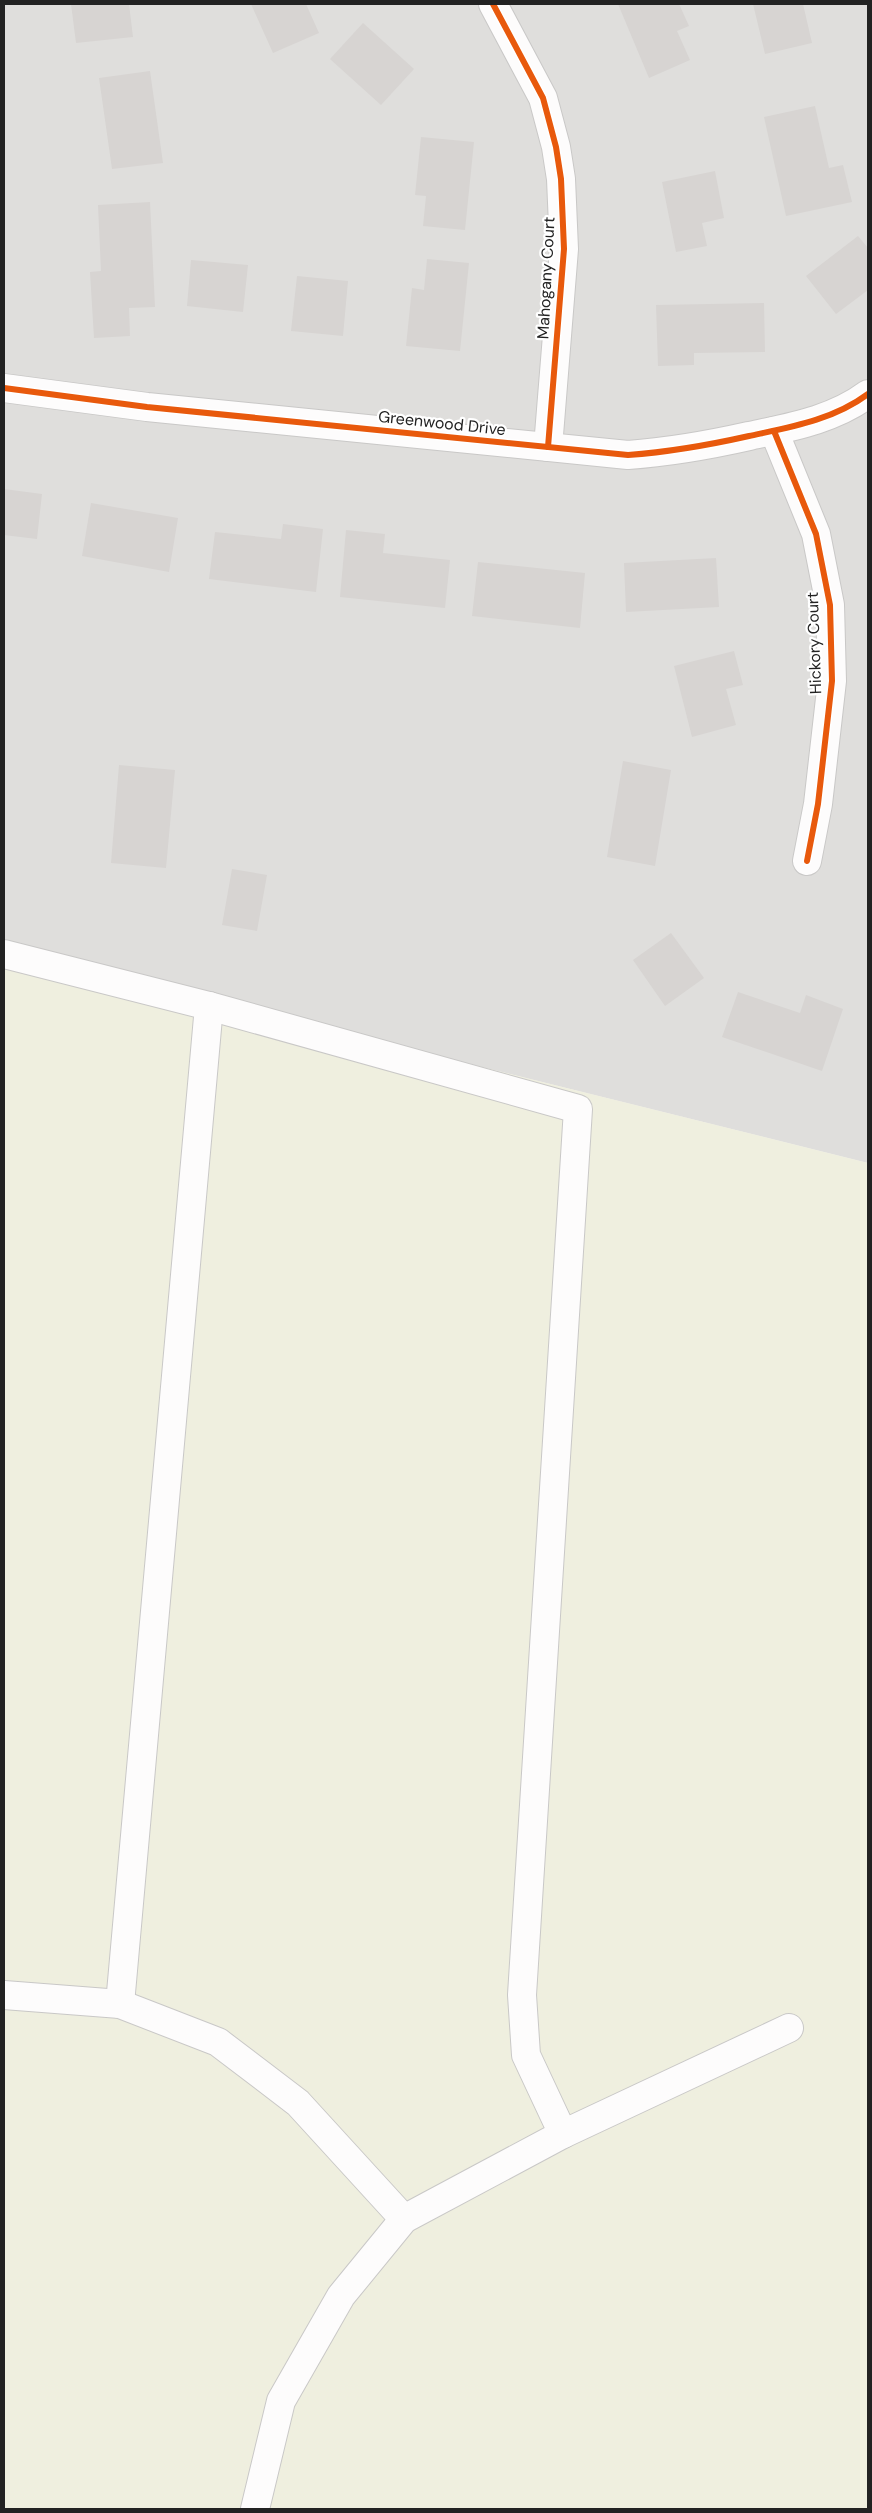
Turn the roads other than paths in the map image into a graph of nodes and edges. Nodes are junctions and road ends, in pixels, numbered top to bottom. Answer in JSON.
{"nodes":[{"id":1,"x":493,"y":4,"type":"edge"},
{"id":2,"x":4,"y":388,"type":"edge"},
{"id":3,"x":868,"y":394,"type":"edge"},
{"id":4,"x":774,"y":431,"type":"junction"},
{"id":5,"x":548,"y":447,"type":"junction"},
{"id":6,"x":807,"y":861,"type":"dead end"},
{"id":7,"x":4,"y":954,"type":"edge"},
{"id":8,"x":209,"y":1006,"type":"junction"},
{"id":9,"x":4,"y":1995,"type":"edge"},
{"id":10,"x":120,"y":2004,"type":"junction"},
{"id":11,"x":789,"y":2028,"type":"dead end"},
{"id":12,"x":563,"y":2134,"type":"junction"},
{"id":13,"x":404,"y":2219,"type":"junction"},
{"id":14,"x":256,"y":2509,"type":"edge"}],
"edges":[{"from":1,"to":5,"type":"street","name":"Mahogany Court"},
{"from":2,"to":5,"type":"street","name":"Greenwood Drive"},
{"from":3,"to":4,"type":"street","name":"Greenwood Drive"},
{"from":4,"to":5,"type":"street","name":"Greenwood Drive"},
{"from":4,"to":6,"type":"street","name":"Hickory Court"},
{"from":7,"to":8,"type":"street"},
{"from":8,"to":10,"type":"street"},
{"from":8,"to":12,"type":"street"},
{"from":9,"to":10,"type":"street"},
{"from":10,"to":13,"type":"street"},
{"from":11,"to":12,"type":"street"},
{"from":12,"to":13,"type":"street"},
{"from":13,"to":14,"type":"street"}]}
